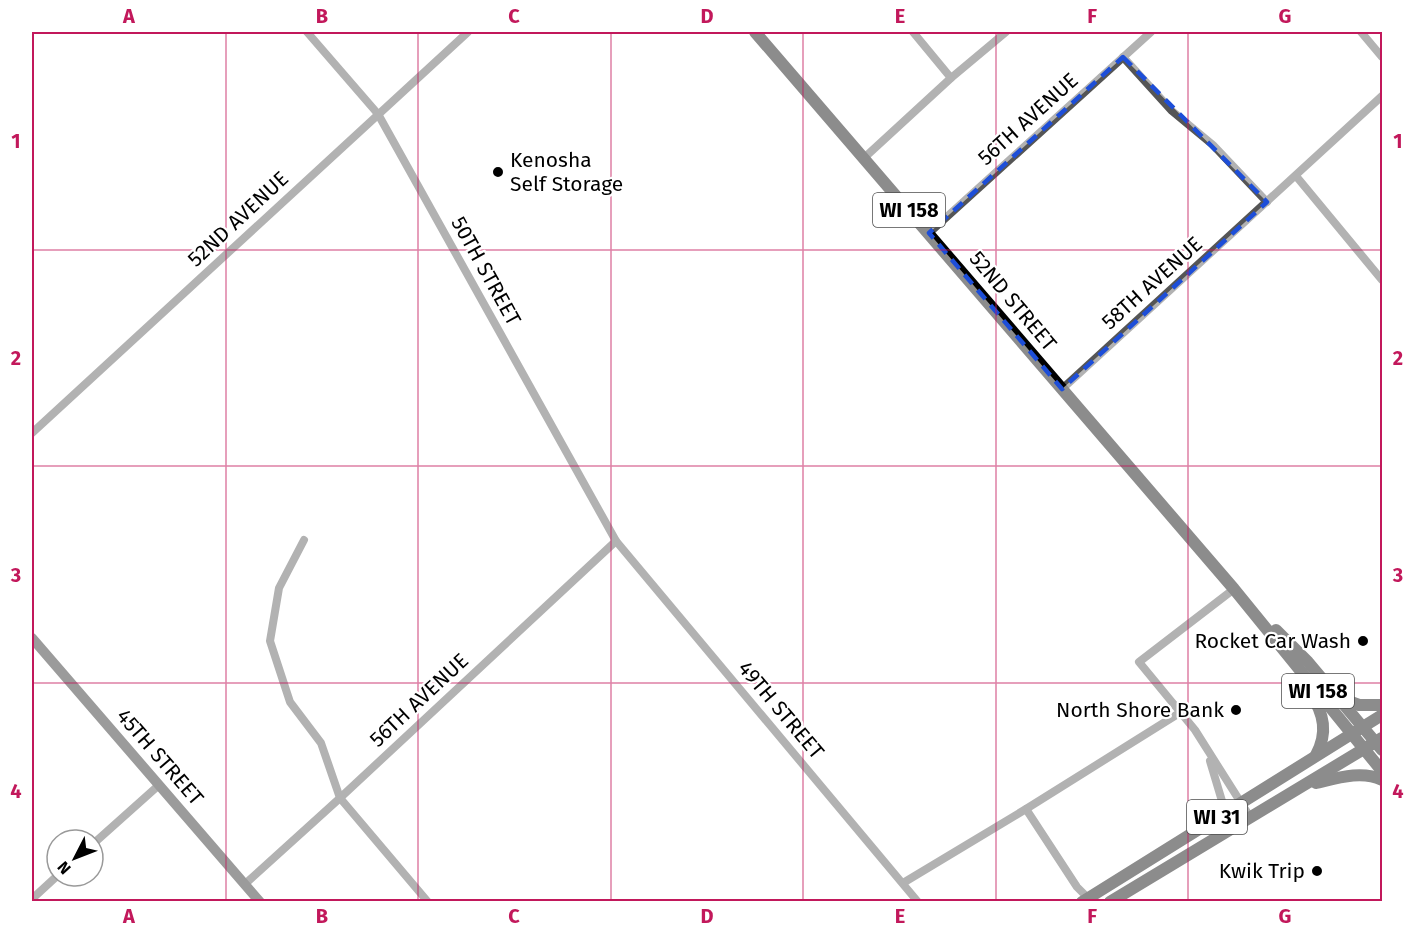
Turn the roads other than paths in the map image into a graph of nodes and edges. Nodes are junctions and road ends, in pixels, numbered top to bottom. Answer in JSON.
{"nodes":[{"id":1,"x":307,"y":32,"type":"edge"},
{"id":2,"x":468,"y":32,"type":"edge"},
{"id":3,"x":755,"y":32,"type":"edge"},
{"id":4,"x":913,"y":32,"type":"edge"},
{"id":5,"x":1006,"y":32,"type":"edge"},
{"id":6,"x":1151,"y":32,"type":"edge"},
{"id":7,"x":1361,"y":32,"type":"edge"},
{"id":8,"x":1123,"y":57,"type":"junction"},
{"id":9,"x":1383,"y":57,"type":"edge"},
{"id":10,"x":951,"y":78,"type":"junction"},
{"id":11,"x":1383,"y":96,"type":"edge"},
{"id":12,"x":378,"y":114,"type":"junction"},
{"id":13,"x":864,"y":158,"type":"junction"},
{"id":14,"x":1296,"y":176,"type":"junction"},
{"id":15,"x":1267,"y":202,"type":"junction"},
{"id":16,"x":929,"y":233,"type":"junction"},
{"id":17,"x":1383,"y":280,"type":"edge"},
{"id":18,"x":1062,"y":389,"type":"junction"},
{"id":19,"x":32,"y":433,"type":"edge"},
{"id":20,"x":304,"y":540,"type":"dead end"},
{"id":21,"x":616,"y":541,"type":"junction"},
{"id":22,"x":1237,"y":593,"type":"junction"},
{"id":23,"x":32,"y":638,"type":"edge"},
{"id":24,"x":1283,"y":650,"type":"junction"},
{"id":25,"x":1336,"y":695,"type":"junction"},
{"id":26,"x":1383,"y":705,"type":"edge"},
{"id":27,"x":1181,"y":712,"type":"junction"},
{"id":28,"x":1383,"y":715,"type":"edge"},
{"id":29,"x":1383,"y":727,"type":"edge"},
{"id":30,"x":1370,"y":739,"type":"edge"},
{"id":31,"x":1208,"y":754,"type":"junction"},
{"id":32,"x":1316,"y":755,"type":"junction"},
{"id":33,"x":1383,"y":771,"type":"edge"},
{"id":34,"x":1383,"y":780,"type":"edge"},
{"id":35,"x":159,"y":785,"type":"junction"},
{"id":36,"x":1303,"y":786,"type":"junction"},
{"id":37,"x":340,"y":798,"type":"junction"},
{"id":38,"x":1240,"y":802,"type":"junction"},
{"id":39,"x":1026,"y":809,"type":"junction"},
{"id":40,"x":1220,"y":815,"type":"junction"},
{"id":41,"x":1250,"y":818,"type":"junction"},
{"id":42,"x":105,"y":833,"type":"edge"},
{"id":43,"x":903,"y":883,"type":"junction"},
{"id":44,"x":245,"y":884,"type":"junction"},
{"id":45,"x":45,"y":887,"type":"edge"},
{"id":46,"x":32,"y":899,"type":"edge"},
{"id":47,"x":1087,"y":900,"type":"edge"},
{"id":48,"x":260,"y":902,"type":"edge"},
{"id":49,"x":428,"y":902,"type":"edge"},
{"id":50,"x":918,"y":902,"type":"edge"},
{"id":51,"x":1110,"y":902,"type":"edge"}],
"edges":[{"from":1,"to":12,"type":"street","name":"50TH STREET"},
{"from":2,"to":12,"type":"street","name":"52ND AVENUE"},
{"from":3,"to":13,"type":"main road","name":"52ND STREET","number":"WI 158"},
{"from":4,"to":10,"type":"street"},
{"from":5,"to":10,"type":"street"},
{"from":6,"to":8,"type":"street","name":"56TH AVENUE"},
{"from":7,"to":9,"type":"street"},
{"from":8,"to":15,"type":"street"},
{"from":8,"to":16,"type":"street","name":"56TH AVENUE"},
{"from":10,"to":13,"type":"street"},
{"from":11,"to":14,"type":"street","name":"58TH AVENUE"},
{"from":12,"to":19,"type":"street","name":"52ND AVENUE"},
{"from":12,"to":21,"type":"street","name":"50TH STREET"},
{"from":13,"to":16,"type":"main road","name":"52ND STREET","number":"WI 158"},
{"from":14,"to":15,"type":"street","name":"58TH AVENUE"},
{"from":14,"to":17,"type":"street"},
{"from":15,"to":18,"type":"street","name":"58TH AVENUE"},
{"from":16,"to":18,"type":"main road","name":"52ND STREET","number":"WI 158"},
{"from":18,"to":22,"type":"main road","name":"52ND STREET","number":"WI 158"},
{"from":20,"to":37,"type":"street"},
{"from":21,"to":37,"type":"street","name":"56TH AVENUE"},
{"from":21,"to":43,"type":"street","name":"49TH STREET"},
{"from":22,"to":24,"type":"main road","name":"52ND STREET","number":"WI 158"},
{"from":22,"to":25,"type":"main road","name":"52ND STREET","number":"WI 158"},
{"from":22,"to":27,"type":"street"},
{"from":23,"to":35,"type":"street","name":"45TH STREET"},
{"from":24,"to":30,"type":"main road","name":"52ND STREET","number":"WI 158"},
{"from":24,"to":32,"type":"main road"},
{"from":25,"to":26,"type":"main road"},
{"from":25,"to":30,"type":"main road","name":"52ND STREET","number":"WI 158"},
{"from":27,"to":31,"type":"street"},
{"from":27,"to":39,"type":"street"},
{"from":28,"to":30,"type":"main road","number":"WI 31"},
{"from":29,"to":30,"type":"main road"},
{"from":30,"to":32,"type":"main road","number":"WI 31"},
{"from":30,"to":33,"type":"main road","name":"52ND STREET","number":"WI 158"},
{"from":30,"to":36,"type":"main road","number":"WI 31"},
{"from":31,"to":38,"type":"street"},
{"from":31,"to":40,"type":"street"},
{"from":32,"to":38,"type":"main road","number":"WI 31"},
{"from":34,"to":36,"type":"main road"},
{"from":35,"to":42,"type":"street"},
{"from":35,"to":44,"type":"street","name":"45TH STREET"},
{"from":36,"to":41,"type":"main road","number":"WI 31"},
{"from":37,"to":44,"type":"street","name":"56TH AVENUE"},
{"from":37,"to":49,"type":"street"},
{"from":38,"to":40,"type":"main road","number":"WI 31"},
{"from":38,"to":41,"type":"street"},
{"from":39,"to":43,"type":"street"},
{"from":39,"to":47,"type":"street"},
{"from":40,"to":47,"type":"main road","number":"WI 31"},
{"from":41,"to":51,"type":"main road","number":"WI 31"},
{"from":43,"to":50,"type":"street","name":"49TH STREET"},
{"from":44,"to":48,"type":"street","name":"45TH STREET"},
{"from":45,"to":46,"type":"street"}]}
